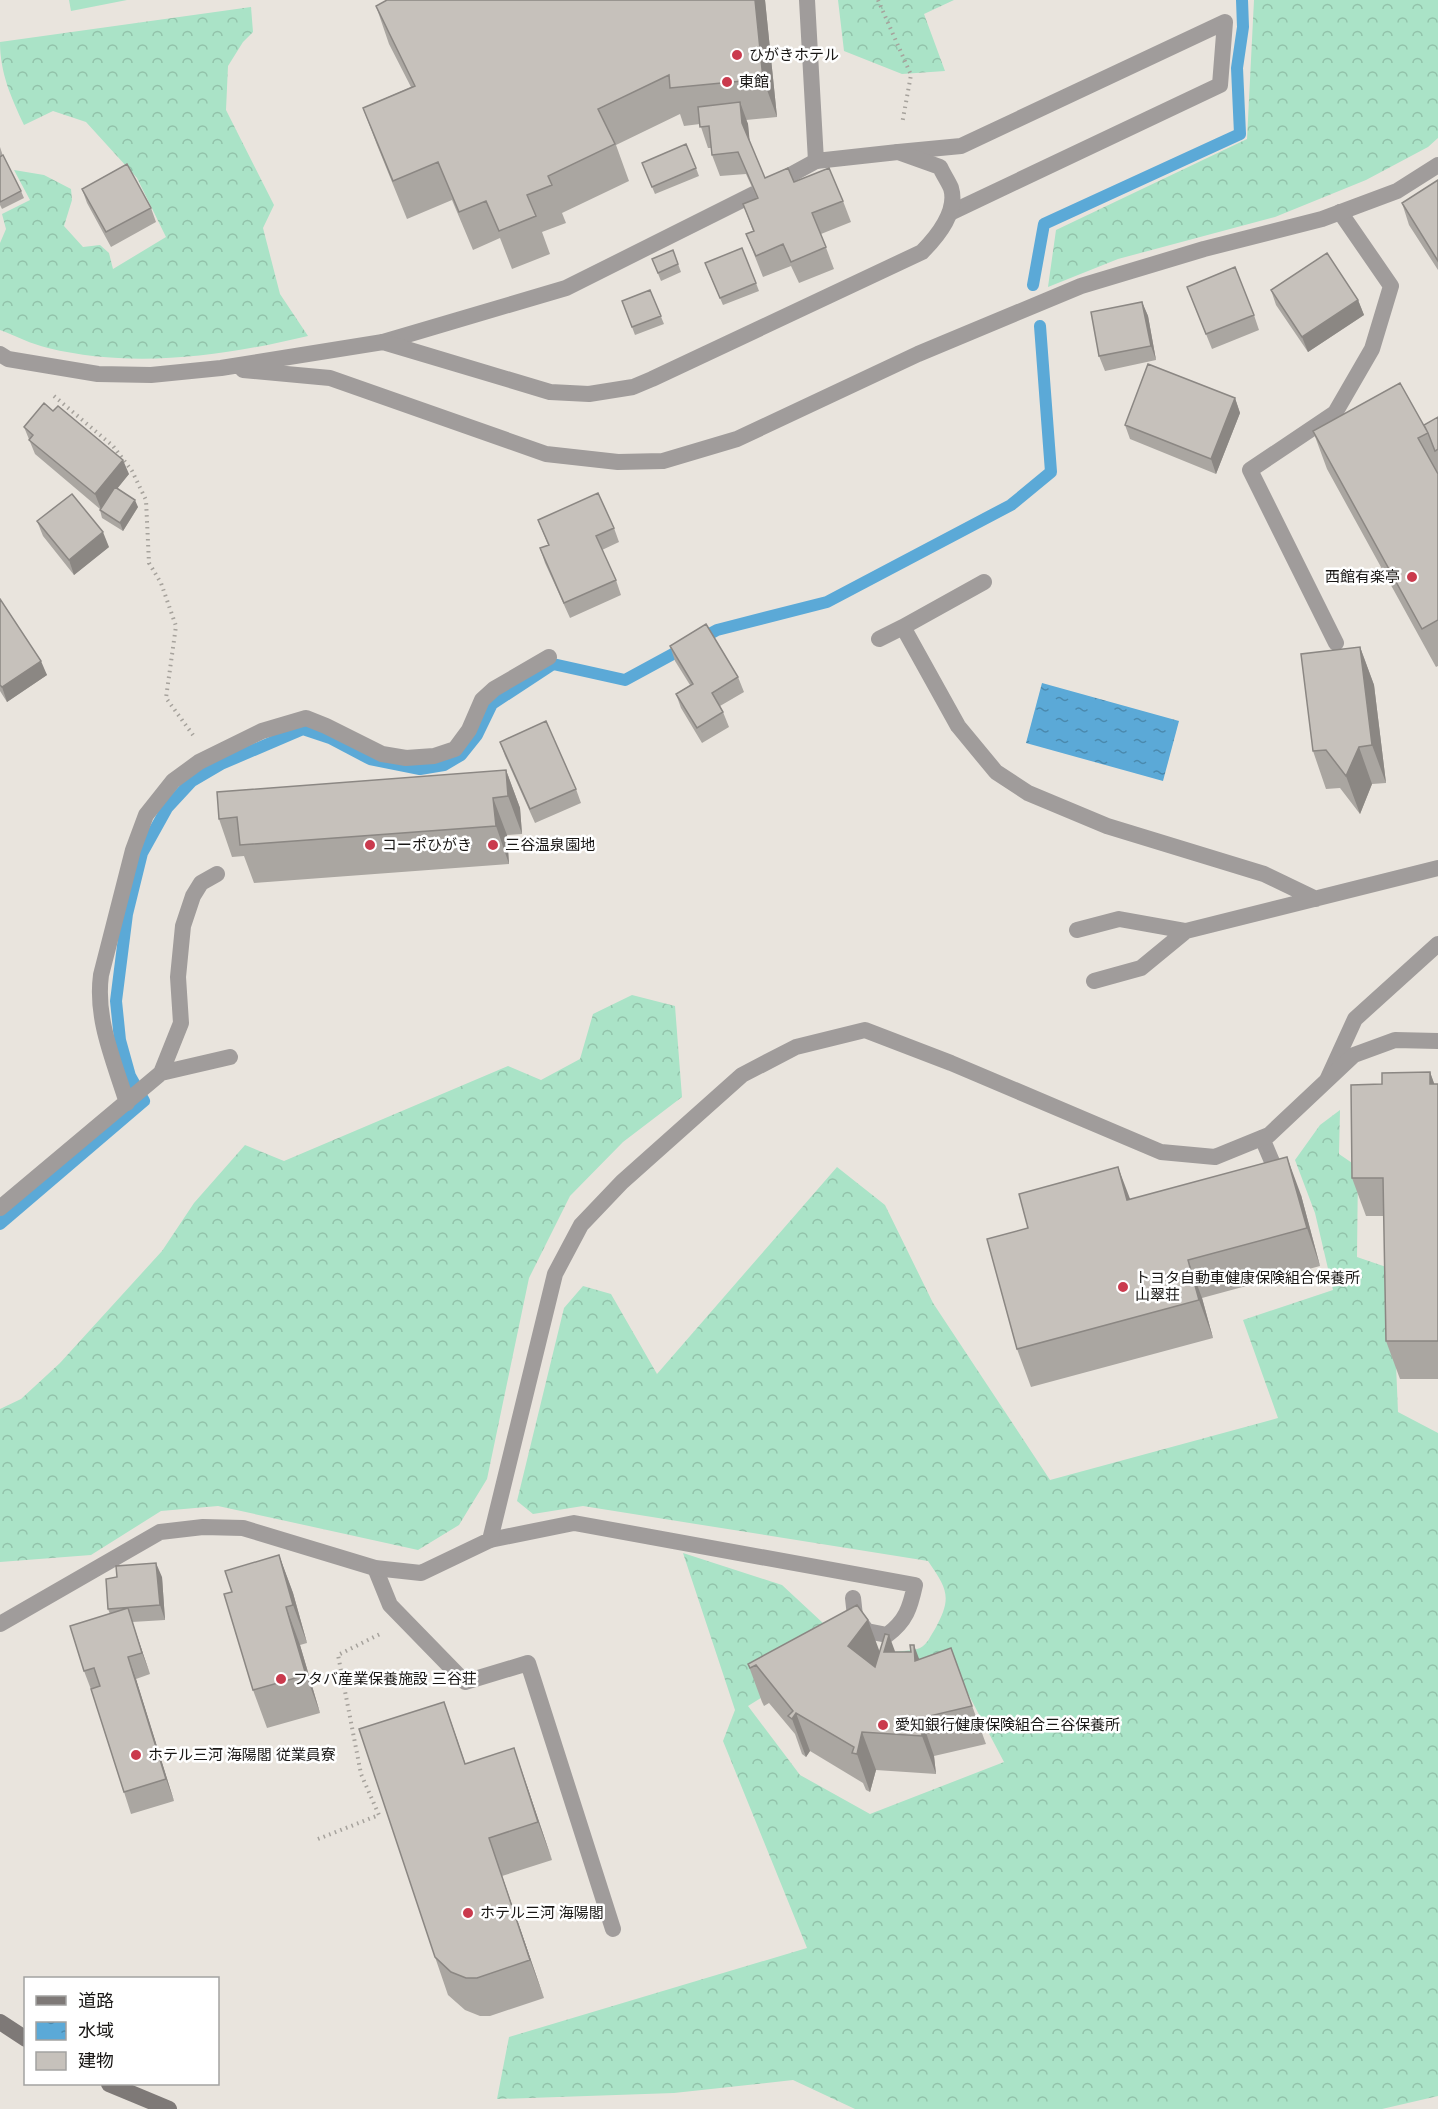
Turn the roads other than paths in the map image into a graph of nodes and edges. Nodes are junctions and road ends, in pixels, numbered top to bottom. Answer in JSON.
{"nodes":[{"id":1,"x":807,"y":0,"type":"edge"},
{"id":2,"x":898,"y":152,"type":"junction"},
{"id":3,"x":816,"y":161,"type":"junction"},
{"id":4,"x":1438,"y":165,"type":"edge"},
{"id":5,"x":1340,"y":212,"type":"junction"},
{"id":6,"x":950,"y":213,"type":"junction"},
{"id":7,"x":382,"y":342,"type":"junction"},
{"id":8,"x":0,"y":354,"type":"edge"},
{"id":9,"x":222,"y":368,"type":"junction"},
{"id":10,"x":984,"y":582,"type":"dead end"},
{"id":11,"x":903,"y":627,"type":"junction"},
{"id":12,"x":879,"y":639,"type":"dead end"},
{"id":13,"x":1336,"y":643,"type":"dead end"},
{"id":14,"x":549,"y":657,"type":"dead end"},
{"id":15,"x":1438,"y":868,"type":"edge"},
{"id":16,"x":218,"y":874,"type":"dead end"},
{"id":17,"x":1316,"y":898,"type":"junction"},
{"id":18,"x":1077,"y":930,"type":"dead end"},
{"id":19,"x":1186,"y":931,"type":"junction"},
{"id":20,"x":1438,"y":944,"type":"edge"},
{"id":21,"x":1094,"y":981,"type":"dead end"},
{"id":22,"x":1438,"y":1041,"type":"edge"},
{"id":23,"x":230,"y":1057,"type":"dead end"},
{"id":24,"x":155,"y":1078,"type":"junction"},
{"id":25,"x":1328,"y":1078,"type":"junction"},
{"id":26,"x":130,"y":1100,"type":"junction"},
{"id":27,"x":1262,"y":1138,"type":"junction"},
{"id":28,"x":1261,"y":1198,"type":"edge"},
{"id":29,"x":0,"y":1208,"type":"edge"},
{"id":30,"x":490,"y":1540,"type":"junction"},
{"id":31,"x":375,"y":1568,"type":"junction"},
{"id":32,"x":853,"y":1598,"type":"dead end"},
{"id":33,"x":0,"y":1624,"type":"edge"},
{"id":34,"x":613,"y":1929,"type":"dead end"},
{"id":35,"x":0,"y":2022,"type":"edge"},
{"id":36,"x":24,"y":2038,"type":"edge"},
{"id":37,"x":111,"y":2085,"type":"edge"},
{"id":38,"x":169,"y":2109,"type":"edge"}],
"edges":[{"from":1,"to":3,"type":"street"},
{"from":2,"to":3,"type":"street"},
{"from":2,"to":6,"type":"street"},
{"from":2,"to":6,"type":"street"},
{"from":3,"to":7,"type":"street"},
{"from":4,"to":5,"type":"street"},
{"from":5,"to":9,"type":"street"},
{"from":5,"to":13,"type":"street"},
{"from":6,"to":7,"type":"street"},
{"from":7,"to":9,"type":"street"},
{"from":8,"to":9,"type":"street"},
{"from":10,"to":11,"type":"street"},
{"from":11,"to":12,"type":"street"},
{"from":11,"to":17,"type":"street"},
{"from":14,"to":26,"type":"street"},
{"from":15,"to":17,"type":"street"},
{"from":16,"to":24,"type":"street"},
{"from":17,"to":19,"type":"street"},
{"from":18,"to":19,"type":"street"},
{"from":19,"to":21,"type":"street"},
{"from":20,"to":25,"type":"street"},
{"from":22,"to":25,"type":"street"},
{"from":23,"to":24,"type":"street"},
{"from":24,"to":26,"type":"street"},
{"from":25,"to":27,"type":"street"},
{"from":26,"to":29,"type":"street"},
{"from":27,"to":28,"type":"street"},
{"from":27,"to":30,"type":"street"},
{"from":30,"to":31,"type":"street"},
{"from":30,"to":32,"type":"street"},
{"from":31,"to":33,"type":"street"},
{"from":31,"to":34,"type":"street"},
{"from":35,"to":36,"type":"main road"},
{"from":37,"to":38,"type":"main road"}]}
